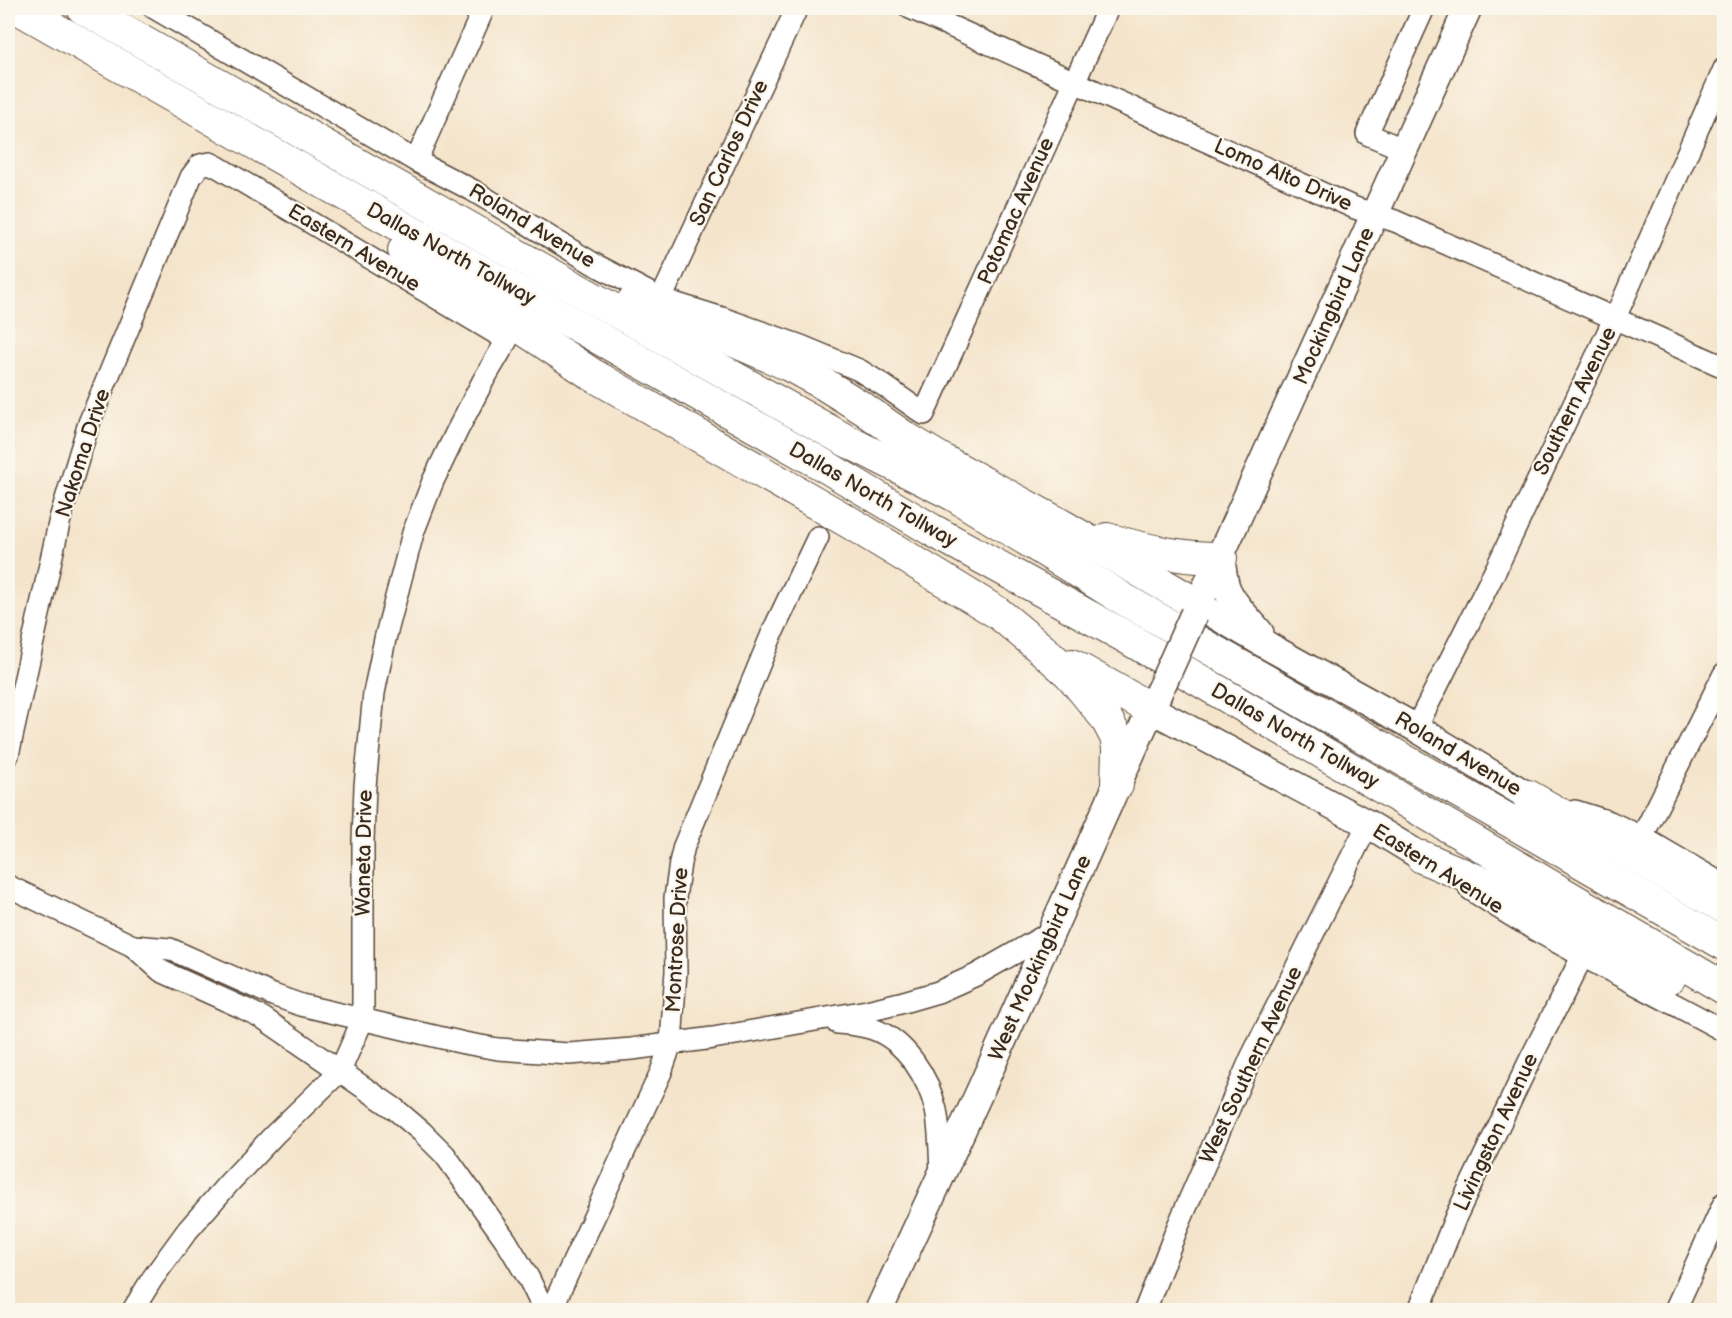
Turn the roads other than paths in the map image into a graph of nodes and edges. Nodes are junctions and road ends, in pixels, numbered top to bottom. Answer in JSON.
{"nodes":[{"id":1,"x":18,"y":8,"type":"edge"},
{"id":2,"x":83,"y":8,"type":"edge"},
{"id":3,"x":154,"y":8,"type":"edge"},
{"id":4,"x":484,"y":8,"type":"edge"},
{"id":5,"x":797,"y":8,"type":"edge"},
{"id":6,"x":910,"y":8,"type":"edge"},
{"id":7,"x":1108,"y":8,"type":"edge"},
{"id":8,"x":1424,"y":8,"type":"edge"},
{"id":9,"x":1468,"y":8,"type":"edge"},
{"id":10,"x":183,"y":15,"type":"edge"},
{"id":11,"x":1725,"y":69,"type":"edge"},
{"id":12,"x":1074,"y":82,"type":"junction"},
{"id":13,"x":1405,"y":150,"type":"junction"},
{"id":14,"x":416,"y":161,"type":"junction"},
{"id":15,"x":200,"y":165,"type":"joint"},
{"id":16,"x":316,"y":178,"type":"junction"},
{"id":17,"x":1375,"y":214,"type":"junction"},
{"id":18,"x":550,"y":274,"type":"junction"},
{"id":19,"x":662,"y":298,"type":"junction"},
{"id":20,"x":1615,"y":318,"type":"junction"},
{"id":21,"x":507,"y":340,"type":"joint"},
{"id":22,"x":1725,"y":367,"type":"edge"},
{"id":23,"x":924,"y":414,"type":"joint"},
{"id":24,"x":1061,"y":525,"type":"junction"},
{"id":25,"x":818,"y":537,"type":"dead end"},
{"id":26,"x":1221,"y":558,"type":"junction"},
{"id":27,"x":1196,"y":610,"type":"junction"},
{"id":28,"x":1275,"y":650,"type":"junction"},
{"id":29,"x":1044,"y":651,"type":"junction"},
{"id":30,"x":1725,"y":674,"type":"edge"},
{"id":31,"x":1157,"y":697,"type":"junction"},
{"id":32,"x":1416,"y":728,"type":"junction"},
{"id":33,"x":8,"y":755,"type":"edge"},
{"id":34,"x":1117,"y":785,"type":"junction"},
{"id":35,"x":1528,"y":796,"type":"junction"},
{"id":36,"x":1368,"y":824,"type":"junction"},
{"id":37,"x":1642,"y":837,"type":"junction"},
{"id":38,"x":1422,"y":857,"type":"junction"},
{"id":39,"x":1725,"y":885,"type":"edge"},
{"id":40,"x":9,"y":892,"type":"edge"},
{"id":41,"x":1725,"y":907,"type":"edge"},
{"id":42,"x":1053,"y":931,"type":"junction"},
{"id":43,"x":1725,"y":944,"type":"edge"},
{"id":44,"x":133,"y":946,"type":"junction"},
{"id":45,"x":1582,"y":957,"type":"junction"},
{"id":46,"x":1725,"y":988,"type":"edge"},
{"id":47,"x":1725,"y":1002,"type":"edge"},
{"id":48,"x":363,"y":1019,"type":"junction"},
{"id":49,"x":816,"y":1020,"type":"junction"},
{"id":50,"x":1725,"y":1031,"type":"edge"},
{"id":51,"x":671,"y":1043,"type":"junction"},
{"id":52,"x":340,"y":1071,"type":"junction"},
{"id":53,"x":941,"y":1174,"type":"junction"},
{"id":54,"x":1725,"y":1203,"type":"edge"},
{"id":55,"x":133,"y":1311,"type":"edge"},
{"id":56,"x":544,"y":1311,"type":"edge"},
{"id":57,"x":551,"y":1311,"type":"edge"},
{"id":58,"x":879,"y":1311,"type":"edge"},
{"id":59,"x":1145,"y":1311,"type":"edge"},
{"id":60,"x":1419,"y":1311,"type":"edge"},
{"id":61,"x":1675,"y":1311,"type":"edge"}],
"edges":[{"from":1,"to":16,"type":"highway","name":"Dallas North Tollway"},
{"from":2,"to":18,"type":"highway","name":"Dallas North Tollway"},
{"from":3,"to":10,"type":"street","name":"Roland Avenue"},
{"from":4,"to":14,"type":"street"},
{"from":5,"to":19,"type":"street","name":"San Carlos Drive"},
{"from":6,"to":12,"type":"street","name":"Lomo Alto Drive"},
{"from":7,"to":12,"type":"street","name":"Potomac Avenue"},
{"from":8,"to":13,"type":"street"},
{"from":9,"to":13,"type":"main road","name":"Mockingbird Lane"},
{"from":10,"to":14,"type":"street","name":"Roland Avenue"},
{"from":11,"to":20,"type":"street","name":"Southern Avenue"},
{"from":12,"to":17,"type":"street","name":"Lomo Alto Drive"},
{"from":12,"to":23,"type":"street","name":"Potomac Avenue"},
{"from":13,"to":17,"type":"main road","name":"Mockingbird Lane"},
{"from":14,"to":19,"type":"street","name":"Roland Avenue"},
{"from":15,"to":21,"type":"street","name":"Eastern Avenue"},
{"from":15,"to":33,"type":"street","name":"Nakoma Drive"},
{"from":16,"to":29,"type":"highway"},
{"from":16,"to":46,"type":"highway","name":"Dallas North Tollway"},
{"from":17,"to":20,"type":"street","name":"Lomo Alto Drive"},
{"from":17,"to":26,"type":"main road","name":"Mockingbird Lane"},
{"from":18,"to":24,"type":"highway"},
{"from":18,"to":43,"type":"highway","name":"Dallas North Tollway"},
{"from":19,"to":23,"type":"street","name":"Roland Avenue"},
{"from":20,"to":22,"type":"street","name":"Lomo Alto Drive"},
{"from":20,"to":32,"type":"street","name":"Southern Avenue"},
{"from":21,"to":48,"type":"street","name":"Waneta Drive"},
{"from":24,"to":26,"type":"highway"},
{"from":24,"to":27,"type":"highway"},
{"from":25,"to":51,"type":"street","name":"Montrose Drive"},
{"from":26,"to":27,"type":"main road","name":"Mockingbird Lane"},
{"from":26,"to":28,"type":"main road"},
{"from":27,"to":28,"type":"main road","name":"Roland Avenue"},
{"from":27,"to":31,"type":"main road","name":"West Mockingbird Lane","bridge":true},
{"from":28,"to":32,"type":"main road","name":"Roland Avenue"},
{"from":29,"to":31,"type":"highway"},
{"from":29,"to":34,"type":"highway"},
{"from":30,"to":37,"type":"street"},
{"from":31,"to":34,"type":"main road","name":"West Mockingbird Lane"},
{"from":31,"to":36,"type":"main road","name":"Eastern Avenue"},
{"from":32,"to":35,"type":"main road","name":"Roland Avenue"},
{"from":34,"to":42,"type":"main road","name":"West Mockingbird Lane"},
{"from":35,"to":37,"type":"street","name":"Roland Avenue"},
{"from":35,"to":41,"type":"highway"},
{"from":36,"to":38,"type":"main road","name":"Eastern Avenue"},
{"from":36,"to":59,"type":"street","name":"West Southern Avenue"},
{"from":37,"to":39,"type":"street","name":"Roland Avenue"},
{"from":38,"to":45,"type":"street","name":"Eastern Avenue"},
{"from":38,"to":47,"type":"highway"},
{"from":40,"to":44,"type":"street"},
{"from":42,"to":49,"type":"street"},
{"from":42,"to":53,"type":"main road","name":"West Mockingbird Lane"},
{"from":44,"to":48,"type":"street"},
{"from":44,"to":52,"type":"street"},
{"from":45,"to":50,"type":"street","name":"Eastern Avenue"},
{"from":45,"to":60,"type":"street","name":"Livingston Avenue"},
{"from":48,"to":51,"type":"street"},
{"from":48,"to":52,"type":"street","name":"Waneta Drive"},
{"from":49,"to":51,"type":"street"},
{"from":49,"to":53,"type":"street"},
{"from":51,"to":57,"type":"street","name":"Montrose Drive"},
{"from":52,"to":55,"type":"street","name":"Waneta Drive"},
{"from":52,"to":56,"type":"street"},
{"from":53,"to":58,"type":"main road","name":"West Mockingbird Lane"},
{"from":54,"to":61,"type":"street"}]}
